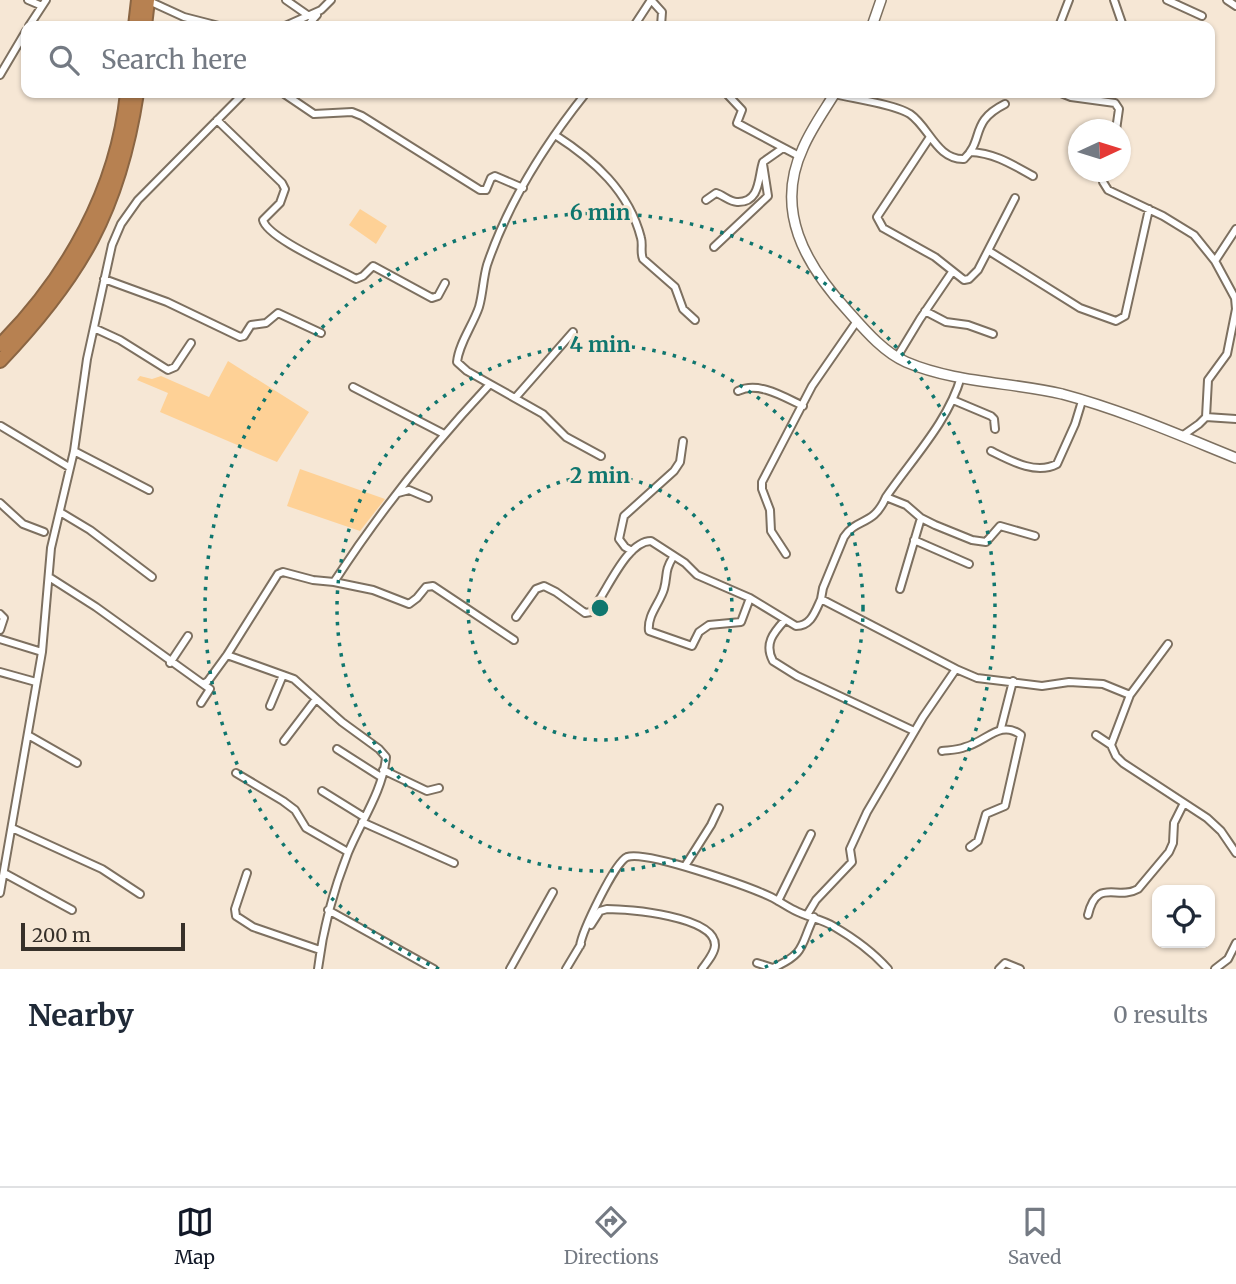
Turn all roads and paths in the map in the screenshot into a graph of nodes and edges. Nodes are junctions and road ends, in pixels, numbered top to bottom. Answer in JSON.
{"nodes":[{"id":1,"x":29,"y":0,"type":"edge"},
{"id":2,"x":138,"y":0,"type":"edge"},
{"id":3,"x":148,"y":0,"type":"edge"},
{"id":4,"x":286,"y":0,"type":"edge"},
{"id":5,"x":331,"y":0,"type":"edge"},
{"id":6,"x":881,"y":0,"type":"edge"},
{"id":7,"x":1069,"y":0,"type":"edge"},
{"id":8,"x":1114,"y":0,"type":"edge"},
{"id":9,"x":1167,"y":0,"type":"edge"},
{"id":10,"x":1227,"y":0,"type":"edge"},
{"id":11,"x":652,"y":1,"type":"edge"},
{"id":12,"x":44,"y":3,"type":"edge"},
{"id":13,"x":1236,"y":6,"type":"edge"},
{"id":14,"x":321,"y":10,"type":"junction"},
{"id":15,"x":309,"y":16,"type":"junction"},
{"id":16,"x":1202,"y":16,"type":"dead end"},
{"id":17,"x":187,"y":18,"type":"junction"},
{"id":18,"x":32,"y":21,"type":"edge"},
{"id":19,"x":136,"y":21,"type":"edge"},
{"id":20,"x":146,"y":21,"type":"edge"},
{"id":21,"x":191,"y":21,"type":"edge"},
{"id":22,"x":199,"y":21,"type":"edge"},
{"id":23,"x":297,"y":21,"type":"edge"},
{"id":24,"x":311,"y":21,"type":"edge"},
{"id":25,"x":638,"y":21,"type":"edge"},
{"id":26,"x":661,"y":21,"type":"edge"},
{"id":27,"x":874,"y":21,"type":"edge"},
{"id":28,"x":1061,"y":21,"type":"edge"},
{"id":29,"x":1121,"y":21,"type":"edge"},
{"id":30,"x":21,"y":40,"type":"edge"},
{"id":31,"x":0,"y":75,"type":"edge"},
{"id":32,"x":126,"y":98,"type":"edge"},
{"id":33,"x":136,"y":98,"type":"edge"},
{"id":34,"x":239,"y":98,"type":"edge"},
{"id":35,"x":290,"y":98,"type":"edge"},
{"id":36,"x":582,"y":98,"type":"edge"},
{"id":37,"x":731,"y":98,"type":"edge"},
{"id":38,"x":831,"y":98,"type":"edge"},
{"id":39,"x":854,"y":98,"type":"edge"},
{"id":40,"x":1078,"y":98,"type":"edge"},
{"id":41,"x":1005,"y":104,"type":"dead end"},
{"id":42,"x":1118,"y":119,"type":"edge"},
{"id":43,"x":217,"y":120,"type":"junction"},
{"id":44,"x":555,"y":135,"type":"junction"},
{"id":45,"x":930,"y":137,"type":"junction"},
{"id":46,"x":783,"y":148,"type":"junction"},
{"id":47,"x":971,"y":152,"type":"junction"},
{"id":48,"x":799,"y":156,"type":"junction"},
{"id":49,"x":763,"y":162,"type":"junction"},
{"id":50,"x":1033,"y":176,"type":"dead end"},
{"id":51,"x":1104,"y":182,"type":"edge"},
{"id":52,"x":523,"y":188,"type":"junction"},
{"id":53,"x":1015,"y":198,"type":"dead end"},
{"id":54,"x":706,"y":200,"type":"dead end"},
{"id":55,"x":1149,"y":209,"type":"junction"},
{"id":56,"x":106,"y":212,"type":"junction"},
{"id":57,"x":121,"y":224,"type":"junction"},
{"id":58,"x":1236,"y":229,"type":"edge"},
{"id":59,"x":713,"y":247,"type":"dead end"},
{"id":60,"x":989,"y":251,"type":"junction"},
{"id":61,"x":1215,"y":261,"type":"junction"},
{"id":62,"x":952,"y":272,"type":"junction"},
{"id":63,"x":104,"y":279,"type":"junction"},
{"id":64,"x":445,"y":282,"type":"dead end"},
{"id":65,"x":1236,"y":298,"type":"edge"},
{"id":66,"x":925,"y":312,"type":"junction"},
{"id":67,"x":695,"y":320,"type":"dead end"},
{"id":68,"x":856,"y":321,"type":"junction"},
{"id":69,"x":94,"y":328,"type":"junction"},
{"id":70,"x":573,"y":332,"type":"dead end"},
{"id":71,"x":321,"y":333,"type":"dead end"},
{"id":72,"x":993,"y":334,"type":"dead end"},
{"id":73,"x":191,"y":343,"type":"dead end"},
{"id":74,"x":0,"y":345,"type":"edge"},
{"id":75,"x":897,"y":357,"type":"junction"},
{"id":76,"x":0,"y":361,"type":"edge"},
{"id":77,"x":961,"y":377,"type":"junction"},
{"id":78,"x":490,"y":384,"type":"junction"},
{"id":79,"x":353,"y":387,"type":"dead end"},
{"id":80,"x":738,"y":391,"type":"dead end"},
{"id":81,"x":516,"y":397,"type":"junction"},
{"id":82,"x":953,"y":400,"type":"junction"},
{"id":83,"x":1082,"y":401,"type":"junction"},
{"id":84,"x":803,"y":406,"type":"junction"},
{"id":85,"x":1206,"y":417,"type":"junction"},
{"id":86,"x":1236,"y":419,"type":"edge"},
{"id":87,"x":1,"y":426,"type":"edge"},
{"id":88,"x":995,"y":429,"type":"dead end"},
{"id":89,"x":444,"y":434,"type":"junction"},
{"id":90,"x":1182,"y":436,"type":"junction"},
{"id":91,"x":683,"y":441,"type":"dead end"},
{"id":92,"x":74,"y":451,"type":"junction"},
{"id":93,"x":991,"y":451,"type":"dead end"},
{"id":94,"x":601,"y":456,"type":"dead end"},
{"id":95,"x":1236,"y":458,"type":"edge"},
{"id":96,"x":69,"y":467,"type":"junction"},
{"id":97,"x":149,"y":490,"type":"dead end"},
{"id":98,"x":396,"y":493,"type":"junction"},
{"id":99,"x":886,"y":497,"type":"junction"},
{"id":100,"x":428,"y":498,"type":"dead end"},
{"id":101,"x":0,"y":503,"type":"edge"},
{"id":102,"x":60,"y":512,"type":"junction"},
{"id":103,"x":921,"y":517,"type":"junction"},
{"id":104,"x":44,"y":532,"type":"dead end"},
{"id":105,"x":1035,"y":536,"type":"dead end"},
{"id":106,"x":914,"y":540,"type":"junction"},
{"id":107,"x":632,"y":551,"type":"junction"},
{"id":108,"x":786,"y":554,"type":"dead end"},
{"id":109,"x":673,"y":557,"type":"junction"},
{"id":110,"x":969,"y":564,"type":"dead end"},
{"id":111,"x":49,"y":577,"type":"junction"},
{"id":112,"x":152,"y":577,"type":"dead end"},
{"id":113,"x":334,"y":582,"type":"junction"},
{"id":114,"x":900,"y":589,"type":"dead end"},
{"id":115,"x":751,"y":598,"type":"junction"},
{"id":116,"x":821,"y":600,"type":"junction"},
{"id":117,"x":0,"y":614,"type":"edge"},
{"id":118,"x":516,"y":617,"type":"dead end"},
{"id":119,"x":785,"y":620,"type":"junction"},
{"id":120,"x":0,"y":630,"type":"edge"},
{"id":121,"x":188,"y":636,"type":"dead end"},
{"id":122,"x":0,"y":639,"type":"edge"},
{"id":123,"x":514,"y":640,"type":"dead end"},
{"id":124,"x":1168,"y":644,"type":"dead end"},
{"id":125,"x":42,"y":652,"type":"junction"},
{"id":126,"x":227,"y":655,"type":"junction"},
{"id":127,"x":170,"y":663,"type":"junction"},
{"id":128,"x":956,"y":669,"type":"junction"},
{"id":129,"x":0,"y":672,"type":"edge"},
{"id":130,"x":283,"y":675,"type":"junction"},
{"id":131,"x":1013,"y":681,"type":"junction"},
{"id":132,"x":36,"y":682,"type":"junction"},
{"id":133,"x":203,"y":684,"type":"junction"},
{"id":134,"x":1130,"y":695,"type":"junction"},
{"id":135,"x":316,"y":699,"type":"junction"},
{"id":136,"x":201,"y":703,"type":"dead end"},
{"id":137,"x":270,"y":706,"type":"dead end"},
{"id":138,"x":1002,"y":728,"type":"junction"},
{"id":139,"x":914,"y":731,"type":"junction"},
{"id":140,"x":28,"y":735,"type":"junction"},
{"id":141,"x":1096,"y":735,"type":"dead end"},
{"id":142,"x":284,"y":741,"type":"dead end"},
{"id":143,"x":1111,"y":745,"type":"junction"},
{"id":144,"x":337,"y":749,"type":"dead end"},
{"id":145,"x":942,"y":751,"type":"dead end"},
{"id":146,"x":77,"y":763,"type":"dead end"},
{"id":147,"x":236,"y":774,"type":"dead end"},
{"id":148,"x":382,"y":774,"type":"junction"},
{"id":149,"x":439,"y":788,"type":"dead end"},
{"id":150,"x":322,"y":791,"type":"dead end"},
{"id":151,"x":1184,"y":803,"type":"junction"},
{"id":152,"x":719,"y":808,"type":"dead end"},
{"id":153,"x":363,"y":819,"type":"junction"},
{"id":154,"x":12,"y":828,"type":"junction"},
{"id":155,"x":811,"y":834,"type":"dead end"},
{"id":156,"x":970,"y":847,"type":"dead end"},
{"id":157,"x":348,"y":852,"type":"junction"},
{"id":158,"x":1236,"y":853,"type":"edge"},
{"id":159,"x":454,"y":863,"type":"dead end"},
{"id":160,"x":685,"y":866,"type":"junction"},
{"id":161,"x":4,"y":873,"type":"junction"},
{"id":162,"x":247,"y":873,"type":"dead end"},
{"id":163,"x":553,"y":892,"type":"dead end"},
{"id":164,"x":0,"y":893,"type":"edge"},
{"id":165,"x":140,"y":894,"type":"dead end"},
{"id":166,"x":778,"y":901,"type":"junction"},
{"id":167,"x":72,"y":910,"type":"dead end"},
{"id":168,"x":328,"y":910,"type":"junction"},
{"id":169,"x":1088,"y":915,"type":"dead end"},
{"id":170,"x":811,"y":916,"type":"junction"},
{"id":171,"x":1236,"y":943,"type":"edge"},
{"id":172,"x":580,"y":946,"type":"junction"},
{"id":173,"x":320,"y":950,"type":"junction"},
{"id":174,"x":757,"y":963,"type":"dead end"},
{"id":175,"x":318,"y":969,"type":"edge"},
{"id":176,"x":434,"y":969,"type":"edge"},
{"id":177,"x":510,"y":969,"type":"edge"},
{"id":178,"x":566,"y":969,"type":"edge"},
{"id":179,"x":702,"y":969,"type":"edge"},
{"id":180,"x":888,"y":969,"type":"edge"},
{"id":181,"x":999,"y":969,"type":"edge"},
{"id":182,"x":1020,"y":969,"type":"edge"},
{"id":183,"x":1215,"y":969,"type":"edge"}],
"edges":[{"from":1,"to":12,"type":"street"},
{"from":2,"to":19,"type":"highway"},
{"from":3,"to":17,"type":"street"},
{"from":3,"to":20,"type":"highway"},
{"from":4,"to":15,"type":"street"},
{"from":5,"to":14,"type":"street"},
{"from":6,"to":27,"type":"street"},
{"from":7,"to":28,"type":"street"},
{"from":8,"to":29,"type":"street"},
{"from":9,"to":16,"type":"street"},
{"from":10,"to":13,"type":"street"},
{"from":11,"to":25,"type":"street"},
{"from":11,"to":26,"type":"street"},
{"from":12,"to":18,"type":"street"},
{"from":14,"to":15,"type":"street"},
{"from":14,"to":24,"type":"street"},
{"from":15,"to":23,"type":"street"},
{"from":17,"to":21,"type":"street"},
{"from":17,"to":22,"type":"street"},
{"from":30,"to":31,"type":"street"},
{"from":32,"to":74,"type":"highway"},
{"from":33,"to":56,"type":"highway"},
{"from":34,"to":43,"type":"street"},
{"from":35,"to":52,"type":"street"},
{"from":36,"to":44,"type":"street"},
{"from":37,"to":46,"type":"street"},
{"from":38,"to":48,"type":"street"},
{"from":39,"to":45,"type":"street"},
{"from":40,"to":42,"type":"street"},
{"from":41,"to":47,"type":"street"},
{"from":43,"to":57,"type":"street"},
{"from":43,"to":64,"type":"street"},
{"from":44,"to":52,"type":"street"},
{"from":44,"to":67,"type":"street"},
{"from":45,"to":47,"type":"street"},
{"from":45,"to":62,"type":"street"},
{"from":46,"to":48,"type":"street"},
{"from":46,"to":49,"type":"street"},
{"from":47,"to":50,"type":"street"},
{"from":48,"to":68,"type":"street"},
{"from":49,"to":54,"type":"street"},
{"from":49,"to":59,"type":"street"},
{"from":51,"to":55,"type":"street"},
{"from":52,"to":78,"type":"street"},
{"from":53,"to":60,"type":"street"},
{"from":55,"to":60,"type":"street"},
{"from":55,"to":61,"type":"street"},
{"from":56,"to":57,"type":"street"},
{"from":56,"to":76,"type":"highway"},
{"from":57,"to":63,"type":"street"},
{"from":58,"to":61,"type":"street"},
{"from":60,"to":62,"type":"street"},
{"from":61,"to":65,"type":"street"},
{"from":62,"to":66,"type":"street"},
{"from":63,"to":69,"type":"street"},
{"from":63,"to":71,"type":"street"},
{"from":65,"to":85,"type":"street"},
{"from":66,"to":72,"type":"street"},
{"from":66,"to":75,"type":"street"},
{"from":68,"to":75,"type":"street"},
{"from":68,"to":84,"type":"street"},
{"from":69,"to":73,"type":"street"},
{"from":69,"to":92,"type":"street"},
{"from":70,"to":81,"type":"street"},
{"from":75,"to":77,"type":"street"},
{"from":77,"to":82,"type":"street"},
{"from":77,"to":83,"type":"street"},
{"from":78,"to":81,"type":"street"},
{"from":78,"to":89,"type":"street"},
{"from":79,"to":89,"type":"street"},
{"from":80,"to":84,"type":"street"},
{"from":81,"to":94,"type":"street"},
{"from":82,"to":88,"type":"street"},
{"from":82,"to":99,"type":"street"},
{"from":83,"to":90,"type":"street"},
{"from":83,"to":93,"type":"street"},
{"from":84,"to":108,"type":"street"},
{"from":85,"to":86,"type":"street"},
{"from":85,"to":90,"type":"street"},
{"from":87,"to":96,"type":"street"},
{"from":89,"to":98,"type":"street"},
{"from":90,"to":95,"type":"street"},
{"from":91,"to":107,"type":"street"},
{"from":92,"to":96,"type":"street"},
{"from":92,"to":97,"type":"street"},
{"from":96,"to":102,"type":"street"},
{"from":98,"to":100,"type":"street"},
{"from":98,"to":113,"type":"street"},
{"from":99,"to":103,"type":"street"},
{"from":99,"to":116,"type":"street"},
{"from":101,"to":104,"type":"street"},
{"from":102,"to":111,"type":"street"},
{"from":102,"to":112,"type":"street"},
{"from":103,"to":105,"type":"street"},
{"from":103,"to":106,"type":"street"},
{"from":106,"to":110,"type":"street"},
{"from":106,"to":114,"type":"street"},
{"from":107,"to":109,"type":"street"},
{"from":107,"to":118,"type":"street"},
{"from":109,"to":115,"type":"street"},
{"from":109,"to":115,"type":"street"},
{"from":111,"to":125,"type":"street"},
{"from":111,"to":127,"type":"street"},
{"from":113,"to":123,"type":"street"},
{"from":113,"to":126,"type":"street"},
{"from":115,"to":119,"type":"street"},
{"from":116,"to":119,"type":"street"},
{"from":116,"to":128,"type":"street"},
{"from":117,"to":120,"type":"street"},
{"from":119,"to":139,"type":"street"},
{"from":121,"to":127,"type":"street"},
{"from":122,"to":125,"type":"street"},
{"from":124,"to":134,"type":"street"},
{"from":125,"to":132,"type":"street"},
{"from":126,"to":130,"type":"street"},
{"from":126,"to":133,"type":"street"},
{"from":127,"to":133,"type":"street"},
{"from":128,"to":131,"type":"street"},
{"from":128,"to":139,"type":"street"},
{"from":129,"to":132,"type":"street"},
{"from":130,"to":135,"type":"street"},
{"from":130,"to":137,"type":"street"},
{"from":131,"to":134,"type":"street"},
{"from":131,"to":138,"type":"street"},
{"from":132,"to":140,"type":"street"},
{"from":133,"to":136,"type":"street"},
{"from":134,"to":143,"type":"street"},
{"from":135,"to":142,"type":"street"},
{"from":135,"to":148,"type":"street"},
{"from":138,"to":145,"type":"street"},
{"from":138,"to":156,"type":"street"},
{"from":139,"to":170,"type":"street"},
{"from":140,"to":146,"type":"street"},
{"from":140,"to":154,"type":"street"},
{"from":141,"to":143,"type":"street"},
{"from":143,"to":151,"type":"street"},
{"from":144,"to":148,"type":"street"},
{"from":147,"to":157,"type":"street"},
{"from":148,"to":149,"type":"street"},
{"from":148,"to":153,"type":"street"},
{"from":150,"to":153,"type":"street"},
{"from":151,"to":158,"type":"street"},
{"from":151,"to":169,"type":"street"},
{"from":152,"to":160,"type":"street"},
{"from":153,"to":157,"type":"street"},
{"from":153,"to":159,"type":"street"},
{"from":154,"to":161,"type":"street"},
{"from":154,"to":165,"type":"street"},
{"from":155,"to":166,"type":"street"},
{"from":157,"to":168,"type":"street"},
{"from":160,"to":166,"type":"street"},
{"from":160,"to":172,"type":"street"},
{"from":161,"to":164,"type":"street"},
{"from":161,"to":167,"type":"street"},
{"from":162,"to":173,"type":"street"},
{"from":163,"to":177,"type":"street"},
{"from":166,"to":170,"type":"street"},
{"from":168,"to":173,"type":"street"},
{"from":168,"to":176,"type":"street"},
{"from":170,"to":174,"type":"street"},
{"from":170,"to":180,"type":"street"},
{"from":171,"to":183,"type":"street"},
{"from":172,"to":178,"type":"street"},
{"from":172,"to":179,"type":"street"},
{"from":173,"to":175,"type":"street"},
{"from":181,"to":182,"type":"street"}]}
